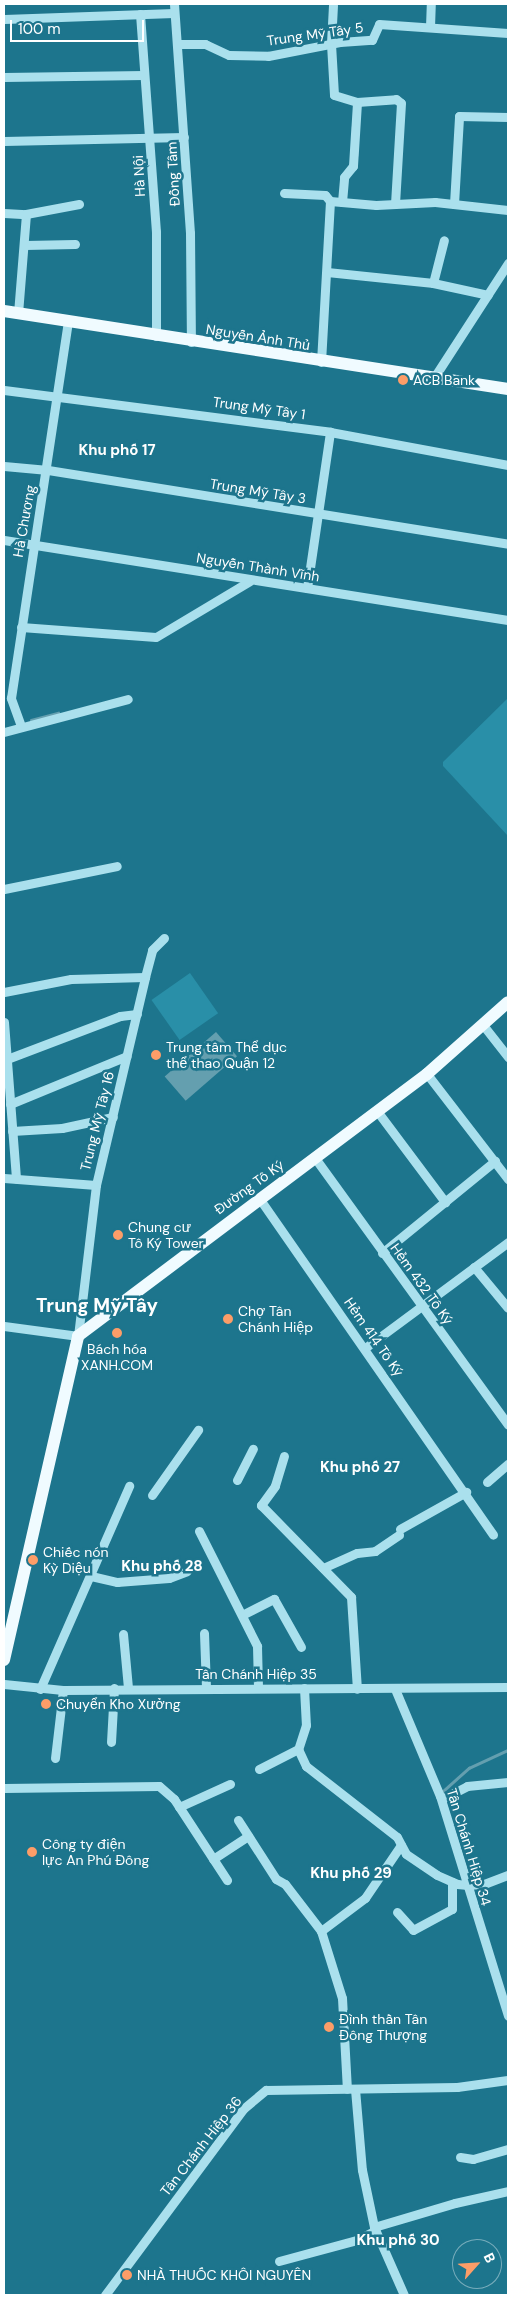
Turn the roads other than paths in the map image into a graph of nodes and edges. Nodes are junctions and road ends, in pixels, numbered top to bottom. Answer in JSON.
{"nodes":[{"id":1,"x":431,"y":4,"type":"edge"},
{"id":2,"x":333,"y":5,"type":"dead end"},
{"id":3,"x":174,"y":8,"type":"edge"},
{"id":4,"x":140,"y":14,"type":"junction"},
{"id":5,"x":4,"y":19,"type":"edge"},
{"id":6,"x":430,"y":27,"type":"junction"},
{"id":7,"x":508,"y":32,"type":"edge"},
{"id":8,"x":178,"y":44,"type":"junction"},
{"id":9,"x":331,"y":44,"type":"junction"},
{"id":10,"x":144,"y":75,"type":"junction"},
{"id":11,"x":4,"y":77,"type":"edge"},
{"id":12,"x":357,"y":102,"type":"junction"},
{"id":13,"x":508,"y":116,"type":"edge"},
{"id":14,"x":151,"y":136,"type":"junction"},
{"id":15,"x":184,"y":137,"type":"junction"},
{"id":16,"x":4,"y":141,"type":"edge"},
{"id":17,"x":284,"y":193,"type":"dead end"},
{"id":18,"x":330,"y":201,"type":"junction"},
{"id":19,"x":342,"y":202,"type":"junction"},
{"id":20,"x":79,"y":204,"type":"dead end"},
{"id":21,"x":395,"y":204,"type":"junction"},
{"id":22,"x":454,"y":204,"type":"junction"},
{"id":23,"x":508,"y":210,"type":"edge"},
{"id":24,"x":4,"y":213,"type":"edge"},
{"id":25,"x":26,"y":214,"type":"junction"},
{"id":26,"x":444,"y":240,"type":"dead end"},
{"id":27,"x":75,"y":244,"type":"dead end"},
{"id":28,"x":25,"y":245,"type":"junction"},
{"id":29,"x":508,"y":262,"type":"edge"},
{"id":30,"x":327,"y":272,"type":"junction"},
{"id":31,"x":433,"y":283,"type":"junction"},
{"id":32,"x":488,"y":295,"type":"junction"},
{"id":33,"x":4,"y":311,"type":"edge"},
{"id":34,"x":18,"y":313,"type":"junction"},
{"id":35,"x":68,"y":320,"type":"junction"},
{"id":36,"x":156,"y":336,"type":"junction"},
{"id":37,"x":191,"y":342,"type":"junction"},
{"id":38,"x":321,"y":362,"type":"junction"},
{"id":39,"x":435,"y":376,"type":"junction"},
{"id":40,"x":508,"y":389,"type":"edge"},
{"id":41,"x":4,"y":390,"type":"edge"},
{"id":42,"x":59,"y":395,"type":"junction"},
{"id":43,"x":330,"y":432,"type":"junction"},
{"id":44,"x":508,"y":465,"type":"edge"},
{"id":45,"x":4,"y":466,"type":"edge"},
{"id":46,"x":48,"y":470,"type":"junction"},
{"id":47,"x":317,"y":514,"type":"junction"},
{"id":48,"x":4,"y":540,"type":"edge"},
{"id":49,"x":508,"y":544,"type":"edge"},
{"id":50,"x":33,"y":545,"type":"junction"},
{"id":51,"x":250,"y":581,"type":"junction"},
{"id":52,"x":307,"y":588,"type":"junction"},
{"id":53,"x":508,"y":620,"type":"edge"},
{"id":54,"x":21,"y":626,"type":"junction"},
{"id":55,"x":128,"y":699,"type":"dead end"},
{"id":56,"x":7,"y":700,"type":"edge"},
{"id":57,"x":21,"y":726,"type":"junction"},
{"id":58,"x":4,"y":732,"type":"edge"},
{"id":59,"x":117,"y":866,"type":"dead end"},
{"id":60,"x":4,"y":890,"type":"edge"},
{"id":61,"x":164,"y":938,"type":"dead end"},
{"id":62,"x":145,"y":977,"type":"junction"},
{"id":63,"x":4,"y":992,"type":"edge"},
{"id":64,"x":508,"y":1002,"type":"edge"},
{"id":65,"x":137,"y":1014,"type":"junction"},
{"id":66,"x":4,"y":1022,"type":"edge"},
{"id":67,"x":483,"y":1024,"type":"junction"},
{"id":68,"x":6,"y":1054,"type":"edge"},
{"id":69,"x":127,"y":1056,"type":"junction"},
{"id":70,"x":508,"y":1057,"type":"edge"},
{"id":71,"x":427,"y":1074,"type":"junction"},
{"id":72,"x":10,"y":1104,"type":"junction"},
{"id":73,"x":377,"y":1111,"type":"junction"},
{"id":74,"x":113,"y":1116,"type":"junction"},
{"id":75,"x":12,"y":1131,"type":"junction"},
{"id":76,"x":315,"y":1158,"type":"junction"},
{"id":77,"x":495,"y":1161,"type":"junction"},
{"id":78,"x":4,"y":1178,"type":"edge"},
{"id":79,"x":16,"y":1179,"type":"junction"},
{"id":80,"x":508,"y":1179,"type":"edge"},
{"id":81,"x":96,"y":1185,"type":"junction"},
{"id":82,"x":259,"y":1198,"type":"junction"},
{"id":83,"x":445,"y":1202,"type":"junction"},
{"id":84,"x":508,"y":1242,"type":"edge"},
{"id":85,"x":382,"y":1253,"type":"junction"},
{"id":86,"x":474,"y":1267,"type":"junction"},
{"id":87,"x":420,"y":1306,"type":"junction"},
{"id":88,"x":508,"y":1308,"type":"edge"},
{"id":89,"x":4,"y":1326,"type":"edge"},
{"id":90,"x":78,"y":1336,"type":"junction"},
{"id":91,"x":365,"y":1348,"type":"junction"},
{"id":92,"x":508,"y":1425,"type":"edge"},
{"id":93,"x":198,"y":1430,"type":"dead end"},
{"id":94,"x":253,"y":1449,"type":"dead end"},
{"id":95,"x":284,"y":1456,"type":"dead end"},
{"id":96,"x":508,"y":1464,"type":"edge"},
{"id":97,"x":237,"y":1480,"type":"dead end"},
{"id":98,"x":487,"y":1482,"type":"dead end"},
{"id":99,"x":129,"y":1486,"type":"dead end"},
{"id":100,"x":466,"y":1492,"type":"junction"},
{"id":101,"x":152,"y":1494,"type":"dead end"},
{"id":102,"x":199,"y":1531,"type":"dead end"},
{"id":103,"x":493,"y":1535,"type":"dead end"},
{"id":104,"x":323,"y":1568,"type":"junction"},
{"id":105,"x":187,"y":1571,"type":"dead end"},
{"id":106,"x":91,"y":1576,"type":"junction"},
{"id":107,"x":242,"y":1615,"type":"junction"},
{"id":108,"x":204,"y":1633,"type":"dead end"},
{"id":109,"x":123,"y":1634,"type":"dead end"},
{"id":110,"x":301,"y":1647,"type":"dead end"},
{"id":111,"x":4,"y":1660,"type":"edge"},
{"id":112,"x":4,"y":1684,"type":"edge"},
{"id":113,"x":258,"y":1687,"type":"junction"},
{"id":114,"x":508,"y":1687,"type":"edge"},
{"id":115,"x":114,"y":1688,"type":"junction"},
{"id":116,"x":128,"y":1688,"type":"junction"},
{"id":117,"x":206,"y":1688,"type":"junction"},
{"id":118,"x":304,"y":1688,"type":"junction"},
{"id":119,"x":40,"y":1689,"type":"junction"},
{"id":120,"x":357,"y":1689,"type":"junction"},
{"id":121,"x":395,"y":1689,"type":"junction"},
{"id":122,"x":63,"y":1690,"type":"junction"},
{"id":123,"x":111,"y":1742,"type":"dead end"},
{"id":124,"x":298,"y":1749,"type":"junction"},
{"id":125,"x":55,"y":1758,"type":"dead end"},
{"id":126,"x":259,"y":1769,"type":"dead end"},
{"id":127,"x":508,"y":1782,"type":"edge"},
{"id":128,"x":230,"y":1784,"type":"dead end"},
{"id":129,"x":4,"y":1788,"type":"edge"},
{"id":130,"x":442,"y":1799,"type":"junction"},
{"id":131,"x":179,"y":1807,"type":"junction"},
{"id":132,"x":238,"y":1820,"type":"dead end"},
{"id":133,"x":248,"y":1836,"type":"junction"},
{"id":134,"x":401,"y":1845,"type":"junction"},
{"id":135,"x":213,"y":1859,"type":"junction"},
{"id":136,"x":508,"y":1875,"type":"edge"},
{"id":137,"x":227,"y":1880,"type":"dead end"},
{"id":138,"x":452,"y":1882,"type":"junction"},
{"id":139,"x":468,"y":1886,"type":"junction"},
{"id":140,"x":397,"y":1912,"type":"dead end"},
{"id":141,"x":321,"y":1931,"type":"junction"},
{"id":142,"x":508,"y":2016,"type":"edge"},
{"id":143,"x":508,"y":2080,"type":"edge"},
{"id":144,"x":351,"y":2089,"type":"junction"},
{"id":145,"x":508,"y":2149,"type":"edge"},
{"id":146,"x":460,"y":2157,"type":"dead end"},
{"id":147,"x":508,"y":2191,"type":"edge"},
{"id":148,"x":375,"y":2229,"type":"junction"},
{"id":149,"x":279,"y":2261,"type":"dead end"},
{"id":150,"x":104,"y":2295,"type":"edge"},
{"id":151,"x":404,"y":2295,"type":"edge"}],
"edges":[{"from":1,"to":6,"type":"street"},
{"from":2,"to":9,"type":"street"},
{"from":3,"to":4,"type":"street"},
{"from":3,"to":8,"type":"street","name":"Đồng Tâm"},
{"from":4,"to":5,"type":"street"},
{"from":4,"to":10,"type":"street","name":"Hà Nội"},
{"from":6,"to":7,"type":"street","name":"Trung Mỹ Tây 5"},
{"from":6,"to":9,"type":"street","name":"Trung Mỹ Tây 5"},
{"from":8,"to":9,"type":"street","name":"Trung Mỹ Tây 5"},
{"from":8,"to":15,"type":"street","name":"Đồng Tâm"},
{"from":9,"to":12,"type":"street"},
{"from":10,"to":11,"type":"street"},
{"from":10,"to":14,"type":"street","name":"Hà Nội"},
{"from":12,"to":19,"type":"street"},
{"from":12,"to":21,"type":"street"},
{"from":13,"to":22,"type":"street"},
{"from":14,"to":15,"type":"street"},
{"from":14,"to":16,"type":"street"},
{"from":14,"to":36,"type":"street","name":"Hà Nội"},
{"from":15,"to":37,"type":"street","name":"Đồng Tâm"},
{"from":17,"to":18,"type":"street"},
{"from":18,"to":19,"type":"street"},
{"from":18,"to":30,"type":"street"},
{"from":19,"to":21,"type":"street"},
{"from":20,"to":25,"type":"street"},
{"from":21,"to":22,"type":"street"},
{"from":22,"to":23,"type":"street"},
{"from":24,"to":25,"type":"street"},
{"from":25,"to":28,"type":"street"},
{"from":26,"to":31,"type":"street"},
{"from":27,"to":28,"type":"street"},
{"from":28,"to":34,"type":"street"},
{"from":29,"to":32,"type":"street"},
{"from":30,"to":31,"type":"street"},
{"from":30,"to":38,"type":"street"},
{"from":31,"to":32,"type":"street"},
{"from":32,"to":39,"type":"street"},
{"from":33,"to":34,"type":"main road","name":"Nguyễn Ảnh Thủ"},
{"from":34,"to":35,"type":"main road","name":"Nguyễn Ảnh Thủ"},
{"from":35,"to":36,"type":"main road","name":"Nguyễn Ảnh Thủ"},
{"from":35,"to":42,"type":"street","name":"Hà Chương"},
{"from":36,"to":37,"type":"main road","name":"Nguyễn Ảnh Thủ"},
{"from":37,"to":38,"type":"main road","name":"Nguyễn Ảnh Thủ"},
{"from":38,"to":39,"type":"main road","name":"Nguyễn Ảnh Thủ"},
{"from":39,"to":40,"type":"main road","name":"Nguyễn Ảnh Thủ"},
{"from":41,"to":42,"type":"street","name":"Trung Mỹ Tây 1"},
{"from":42,"to":43,"type":"street","name":"Trung Mỹ Tây 1"},
{"from":42,"to":46,"type":"street","name":"Hà Chương"},
{"from":43,"to":44,"type":"street","name":"Trung Mỹ Tây 1"},
{"from":43,"to":47,"type":"street"},
{"from":45,"to":46,"type":"street","name":"Trung Mỹ Tây 3"},
{"from":46,"to":47,"type":"street","name":"Trung Mỹ Tây 3"},
{"from":46,"to":50,"type":"street","name":"Hà Chương"},
{"from":47,"to":49,"type":"street","name":"Trung Mỹ Tây 3"},
{"from":47,"to":52,"type":"street"},
{"from":48,"to":50,"type":"street","name":"Nguyễn Thành Vĩnh"},
{"from":50,"to":51,"type":"street","name":"Nguyễn Thành Vĩnh"},
{"from":50,"to":54,"type":"street","name":"Hà Chương"},
{"from":51,"to":52,"type":"street","name":"Nguyễn Thành Vĩnh"},
{"from":51,"to":54,"type":"street"},
{"from":52,"to":53,"type":"street","name":"Nguyễn Thành Vĩnh"},
{"from":54,"to":56,"type":"street","name":"Hà Chương"},
{"from":55,"to":57,"type":"street"},
{"from":56,"to":57,"type":"street","name":"Hà Chương"},
{"from":57,"to":58,"type":"street"},
{"from":59,"to":60,"type":"street"},
{"from":61,"to":62,"type":"street","name":"Trung Mỹ Tây 16"},
{"from":62,"to":63,"type":"street"},
{"from":62,"to":65,"type":"street","name":"Trung Mỹ Tây 16"},
{"from":64,"to":67,"type":"main road","name":"Đường Tô Ký"},
{"from":65,"to":68,"type":"street"},
{"from":65,"to":69,"type":"street","name":"Trung Mỹ Tây 16"},
{"from":66,"to":68,"type":"street"},
{"from":67,"to":70,"type":"street"},
{"from":67,"to":71,"type":"main road","name":"Đường Tô Ký"},
{"from":68,"to":72,"type":"street"},
{"from":69,"to":72,"type":"street"},
{"from":69,"to":74,"type":"street","name":"Trung Mỹ Tây 16"},
{"from":71,"to":73,"type":"main road","name":"Đường Tô Ký"},
{"from":71,"to":77,"type":"street"},
{"from":72,"to":75,"type":"street"},
{"from":73,"to":76,"type":"main road","name":"Đường Tô Ký"},
{"from":73,"to":83,"type":"street"},
{"from":74,"to":75,"type":"street"},
{"from":74,"to":81,"type":"street","name":"Trung Mỹ Tây 16"},
{"from":75,"to":79,"type":"street"},
{"from":76,"to":82,"type":"main road","name":"Đường Tô Ký"},
{"from":76,"to":85,"type":"street","name":"Hẻm 432 Tô Ký"},
{"from":77,"to":80,"type":"street"},
{"from":77,"to":83,"type":"street"},
{"from":78,"to":79,"type":"street"},
{"from":79,"to":81,"type":"street"},
{"from":81,"to":90,"type":"street","name":"Trung Mỹ Tây 16"},
{"from":82,"to":90,"type":"main road","name":"Đường Tô Ký"},
{"from":82,"to":91,"type":"street","name":"Hẻm 414 Tô Ký"},
{"from":83,"to":85,"type":"street"},
{"from":84,"to":86,"type":"street"},
{"from":85,"to":87,"type":"street","name":"Hẻm 432 Tô Ký"},
{"from":86,"to":87,"type":"street"},
{"from":86,"to":88,"type":"street"},
{"from":87,"to":91,"type":"street"},
{"from":87,"to":92,"type":"street","name":"Hẻm 432 Tô Ký"},
{"from":89,"to":90,"type":"street"},
{"from":90,"to":111,"type":"main road"},
{"from":91,"to":100,"type":"street","name":"Hẻm 414 Tô Ký"},
{"from":93,"to":101,"type":"street"},
{"from":94,"to":97,"type":"street"},
{"from":95,"to":104,"type":"street"},
{"from":96,"to":98,"type":"street"},
{"from":99,"to":106,"type":"street"},
{"from":100,"to":103,"type":"street","name":"Hẻm 414 Tô Ký"},
{"from":100,"to":104,"type":"street"},
{"from":102,"to":107,"type":"street"},
{"from":104,"to":120,"type":"street"},
{"from":105,"to":106,"type":"street"},
{"from":106,"to":119,"type":"street"},
{"from":107,"to":110,"type":"street"},
{"from":107,"to":113,"type":"street"},
{"from":108,"to":117,"type":"street"},
{"from":109,"to":116,"type":"street"},
{"from":112,"to":119,"type":"street","name":"Tân Chánh Hiệp 35"},
{"from":113,"to":117,"type":"street","name":"Tân Chánh Hiệp 35"},
{"from":113,"to":118,"type":"street","name":"Tân Chánh Hiệp 35"},
{"from":114,"to":121,"type":"street","name":"Tân Chánh Hiệp 35"},
{"from":115,"to":116,"type":"street","name":"Tân Chánh Hiệp 35"},
{"from":115,"to":122,"type":"street","name":"Tân Chánh Hiệp 35"},
{"from":115,"to":123,"type":"street"},
{"from":116,"to":117,"type":"street","name":"Tân Chánh Hiệp 35"},
{"from":118,"to":120,"type":"street","name":"Tân Chánh Hiệp 35"},
{"from":118,"to":124,"type":"street"},
{"from":119,"to":122,"type":"street","name":"Tân Chánh Hiệp 35"},
{"from":120,"to":121,"type":"street","name":"Tân Chánh Hiệp 35"},
{"from":121,"to":130,"type":"street","name":"Tân Chánh Hiệp 34"},
{"from":122,"to":125,"type":"street"},
{"from":124,"to":126,"type":"street"},
{"from":124,"to":134,"type":"street"},
{"from":127,"to":130,"type":"street"},
{"from":128,"to":131,"type":"street"},
{"from":129,"to":131,"type":"street"},
{"from":130,"to":139,"type":"street","name":"Tân Chánh Hiệp 34"},
{"from":131,"to":135,"type":"street"},
{"from":132,"to":133,"type":"street"},
{"from":133,"to":135,"type":"street"},
{"from":133,"to":141,"type":"street"},
{"from":134,"to":138,"type":"street"},
{"from":134,"to":141,"type":"street"},
{"from":135,"to":137,"type":"street"},
{"from":136,"to":139,"type":"street"},
{"from":138,"to":139,"type":"street"},
{"from":138,"to":140,"type":"street"},
{"from":139,"to":142,"type":"street","name":"Tân Chánh Hiệp 34"},
{"from":141,"to":144,"type":"street"},
{"from":143,"to":144,"type":"street","name":"Tân Chánh Hiệp 36"},
{"from":144,"to":148,"type":"street"},
{"from":144,"to":150,"type":"street","name":"Tân Chánh Hiệp 36"},
{"from":145,"to":146,"type":"street"},
{"from":147,"to":148,"type":"street"},
{"from":148,"to":149,"type":"street"},
{"from":148,"to":151,"type":"street"}]}
